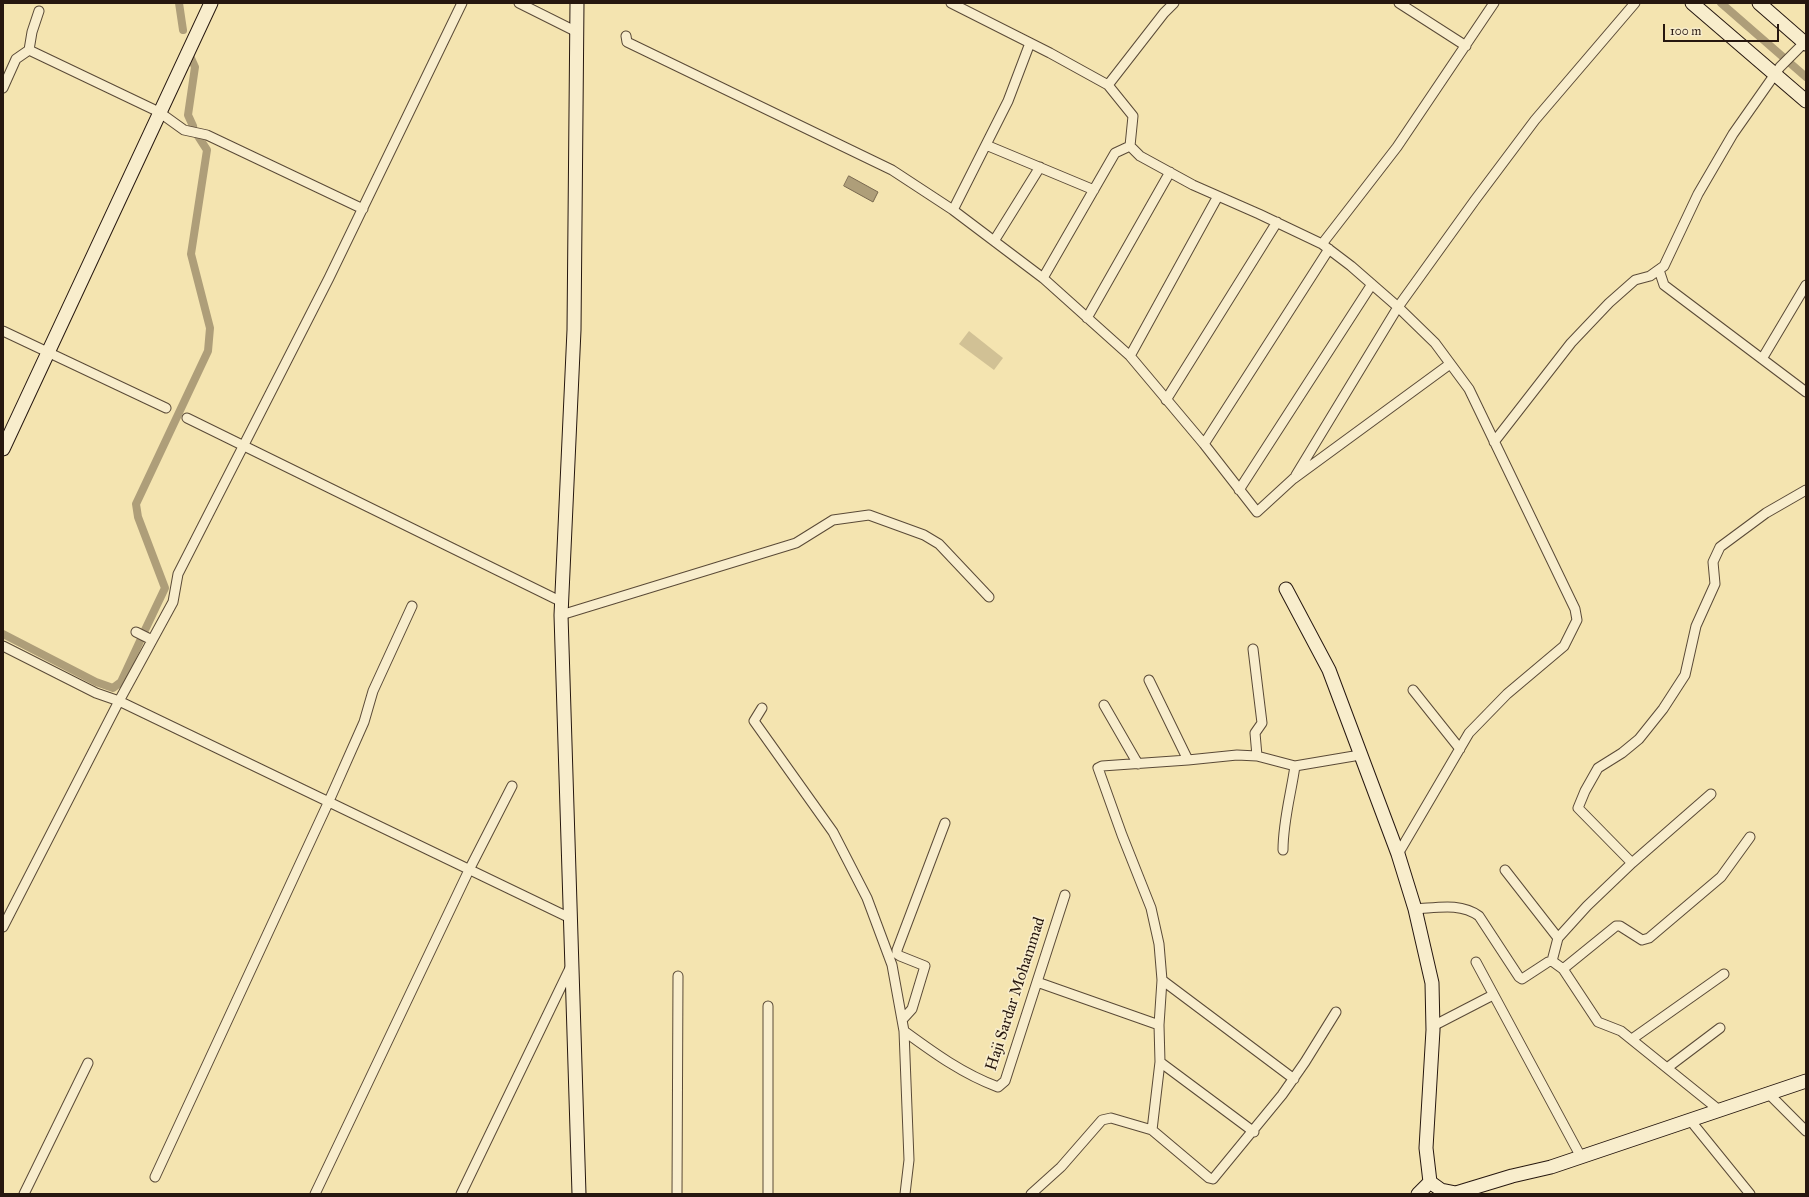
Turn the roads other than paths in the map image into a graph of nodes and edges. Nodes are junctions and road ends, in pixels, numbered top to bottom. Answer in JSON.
{"nodes":[{"id":1,"x":462,"y":3,"type":"edge"},
{"id":2,"x":519,"y":3,"type":"edge"},
{"id":3,"x":577,"y":3,"type":"edge"},
{"id":4,"x":951,"y":3,"type":"edge"},
{"id":5,"x":1174,"y":3,"type":"edge"},
{"id":6,"x":1399,"y":3,"type":"edge"},
{"id":7,"x":1494,"y":3,"type":"edge"},
{"id":8,"x":1635,"y":3,"type":"edge"},
{"id":9,"x":1692,"y":3,"type":"edge"},
{"id":10,"x":1758,"y":3,"type":"edge"},
{"id":11,"x":206,"y":6,"type":"edge"},
{"id":12,"x":39,"y":11,"type":"dead end"},
{"id":13,"x":577,"y":32,"type":"junction"},
{"id":14,"x":626,"y":36,"type":"dead end"},
{"id":15,"x":1030,"y":43,"type":"junction"},
{"id":16,"x":1804,"y":43,"type":"edge"},
{"id":17,"x":1466,"y":46,"type":"junction"},
{"id":18,"x":29,"y":50,"type":"junction"},
{"id":19,"x":1777,"y":71,"type":"junction"},
{"id":20,"x":1108,"y":85,"type":"junction"},
{"id":21,"x":3,"y":88,"type":"edge"},
{"id":22,"x":1806,"y":101,"type":"edge"},
{"id":23,"x":159,"y":112,"type":"junction"},
{"id":24,"x":986,"y":145,"type":"junction"},
{"id":25,"x":1130,"y":146,"type":"junction"},
{"id":26,"x":1040,"y":167,"type":"junction"},
{"id":27,"x":1170,"y":172,"type":"junction"},
{"id":28,"x":1094,"y":190,"type":"junction"},
{"id":29,"x":1218,"y":196,"type":"junction"},
{"id":30,"x":363,"y":209,"type":"junction"},
{"id":31,"x":952,"y":210,"type":"junction"},
{"id":32,"x":1277,"y":222,"type":"junction"},
{"id":33,"x":994,"y":241,"type":"junction"},
{"id":34,"x":1326,"y":247,"type":"junction"},
{"id":35,"x":1659,"y":270,"type":"junction"},
{"id":36,"x":1043,"y":278,"type":"junction"},
{"id":37,"x":1372,"y":284,"type":"junction"},
{"id":38,"x":1806,"y":285,"type":"edge"},
{"id":39,"x":1398,"y":307,"type":"junction"},
{"id":40,"x":1087,"y":318,"type":"junction"},
{"id":41,"x":3,"y":331,"type":"edge"},
{"id":42,"x":47,"y":352,"type":"junction"},
{"id":43,"x":1130,"y":356,"type":"junction"},
{"id":44,"x":1762,"y":359,"type":"junction"},
{"id":45,"x":1450,"y":364,"type":"junction"},
{"id":46,"x":1806,"y":392,"type":"edge"},
{"id":47,"x":1166,"y":400,"type":"junction"},
{"id":48,"x":166,"y":408,"type":"dead end"},
{"id":49,"x":187,"y":418,"type":"dead end"},
{"id":50,"x":1494,"y":442,"type":"junction"},
{"id":51,"x":1204,"y":444,"type":"junction"},
{"id":52,"x":244,"y":446,"type":"junction"},
{"id":53,"x":3,"y":449,"type":"edge"},
{"id":54,"x":1293,"y":479,"type":"junction"},
{"id":55,"x":1239,"y":490,"type":"junction"},
{"id":56,"x":1806,"y":490,"type":"edge"},
{"id":57,"x":1286,"y":589,"type":"dead end"},
{"id":58,"x":989,"y":597,"type":"dead end"},
{"id":59,"x":562,"y":602,"type":"junction"},
{"id":60,"x":412,"y":606,"type":"dead end"},
{"id":61,"x":561,"y":615,"type":"junction"},
{"id":62,"x":136,"y":632,"type":"dead end"},
{"id":63,"x":152,"y":640,"type":"junction"},
{"id":64,"x":3,"y":646,"type":"edge"},
{"id":65,"x":1253,"y":649,"type":"dead end"},
{"id":66,"x":1149,"y":680,"type":"dead end"},
{"id":67,"x":1413,"y":690,"type":"dead end"},
{"id":68,"x":119,"y":701,"type":"junction"},
{"id":69,"x":1104,"y":705,"type":"dead end"},
{"id":70,"x":762,"y":708,"type":"dead end"},
{"id":71,"x":1460,"y":749,"type":"junction"},
{"id":72,"x":1360,"y":755,"type":"junction"},
{"id":73,"x":1257,"y":756,"type":"junction"},
{"id":74,"x":1188,"y":760,"type":"junction"},
{"id":75,"x":1138,"y":764,"type":"junction"},
{"id":76,"x":1295,"y":766,"type":"junction"},
{"id":77,"x":512,"y":786,"type":"dead end"},
{"id":78,"x":1711,"y":794,"type":"dead end"},
{"id":79,"x":329,"y":801,"type":"junction"},
{"id":80,"x":945,"y":822,"type":"dead end"},
{"id":81,"x":1750,"y":837,"type":"dead end"},
{"id":82,"x":1283,"y":850,"type":"dead end"},
{"id":83,"x":1398,"y":854,"type":"junction"},
{"id":84,"x":1632,"y":863,"type":"junction"},
{"id":85,"x":469,"y":870,"type":"junction"},
{"id":86,"x":1505,"y":870,"type":"dead end"},
{"id":87,"x":1065,"y":895,"type":"dead end"},
{"id":88,"x":1414,"y":909,"type":"junction"},
{"id":89,"x":570,"y":918,"type":"junction"},
{"id":90,"x":3,"y":927,"type":"edge"},
{"id":91,"x":1558,"y":938,"type":"junction"},
{"id":92,"x":1552,"y":961,"type":"junction"},
{"id":93,"x":1476,"y":962,"type":"dead end"},
{"id":94,"x":571,"y":965,"type":"junction"},
{"id":95,"x":1563,"y":969,"type":"junction"},
{"id":96,"x":1724,"y":974,"type":"dead end"},
{"id":97,"x":678,"y":976,"type":"dead end"},
{"id":98,"x":1162,"y":980,"type":"junction"},
{"id":99,"x":1037,"y":982,"type":"junction"},
{"id":100,"x":1493,"y":995,"type":"junction"},
{"id":101,"x":768,"y":1006,"type":"dead end"},
{"id":102,"x":1336,"y":1012,"type":"dead end"},
{"id":103,"x":902,"y":1020,"type":"junction"},
{"id":104,"x":1159,"y":1025,"type":"junction"},
{"id":105,"x":1433,"y":1026,"type":"junction"},
{"id":106,"x":1720,"y":1028,"type":"dead end"},
{"id":107,"x":904,"y":1031,"type":"junction"},
{"id":108,"x":1632,"y":1039,"type":"junction"},
{"id":109,"x":1160,"y":1062,"type":"junction"},
{"id":110,"x":88,"y":1063,"type":"dead end"},
{"id":111,"x":1667,"y":1068,"type":"junction"},
{"id":112,"x":1294,"y":1079,"type":"junction"},
{"id":113,"x":1806,"y":1081,"type":"edge"},
{"id":114,"x":1769,"y":1094,"type":"junction"},
{"id":115,"x":1719,"y":1110,"type":"junction"},
{"id":116,"x":1690,"y":1120,"type":"junction"},
{"id":117,"x":1152,"y":1130,"type":"junction"},
{"id":118,"x":1806,"y":1131,"type":"edge"},
{"id":119,"x":1254,"y":1132,"type":"junction"},
{"id":120,"x":1581,"y":1157,"type":"junction"},
{"id":121,"x":154,"y":1178,"type":"dead end"},
{"id":122,"x":1430,"y":1182,"type":"junction"},
{"id":123,"x":24,"y":1194,"type":"edge"},
{"id":124,"x":315,"y":1194,"type":"edge"},
{"id":125,"x":461,"y":1194,"type":"edge"},
{"id":126,"x":579,"y":1194,"type":"edge"},
{"id":127,"x":677,"y":1194,"type":"edge"},
{"id":128,"x":768,"y":1194,"type":"edge"},
{"id":129,"x":905,"y":1194,"type":"edge"},
{"id":130,"x":1031,"y":1194,"type":"edge"},
{"id":131,"x":1418,"y":1194,"type":"edge"},
{"id":132,"x":1750,"y":1194,"type":"edge"}],
"edges":[{"from":1,"to":30,"type":"street"},
{"from":2,"to":13,"type":"street"},
{"from":3,"to":13,"type":"street"},
{"from":4,"to":15,"type":"street"},
{"from":5,"to":20,"type":"street"},
{"from":6,"to":17,"type":"street"},
{"from":7,"to":17,"type":"street"},
{"from":8,"to":39,"type":"street"},
{"from":9,"to":19,"type":"street"},
{"from":10,"to":16,"type":"street"},
{"from":11,"to":23,"type":"street"},
{"from":12,"to":18,"type":"street"},
{"from":13,"to":59,"type":"street"},
{"from":14,"to":31,"type":"street"},
{"from":15,"to":20,"type":"street"},
{"from":15,"to":24,"type":"street"},
{"from":16,"to":19,"type":"street"},
{"from":17,"to":34,"type":"street"},
{"from":18,"to":21,"type":"street"},
{"from":18,"to":23,"type":"street"},
{"from":19,"to":22,"type":"street"},
{"from":19,"to":35,"type":"street"},
{"from":20,"to":25,"type":"street"},
{"from":23,"to":30,"type":"street"},
{"from":23,"to":42,"type":"street"},
{"from":24,"to":26,"type":"street"},
{"from":24,"to":31,"type":"street"},
{"from":25,"to":27,"type":"street"},
{"from":25,"to":28,"type":"street"},
{"from":26,"to":28,"type":"street"},
{"from":26,"to":33,"type":"street"},
{"from":27,"to":29,"type":"street"},
{"from":27,"to":40,"type":"street"},
{"from":28,"to":36,"type":"street"},
{"from":29,"to":32,"type":"street"},
{"from":29,"to":43,"type":"street"},
{"from":30,"to":52,"type":"street"},
{"from":31,"to":33,"type":"street"},
{"from":32,"to":34,"type":"street"},
{"from":32,"to":47,"type":"street"},
{"from":33,"to":36,"type":"street"},
{"from":34,"to":37,"type":"street"},
{"from":34,"to":51,"type":"street"},
{"from":35,"to":44,"type":"street"},
{"from":35,"to":50,"type":"street"},
{"from":36,"to":40,"type":"street"},
{"from":37,"to":39,"type":"street"},
{"from":37,"to":55,"type":"street"},
{"from":38,"to":44,"type":"street"},
{"from":39,"to":45,"type":"street"},
{"from":39,"to":54,"type":"street"},
{"from":40,"to":43,"type":"street"},
{"from":41,"to":42,"type":"street"},
{"from":42,"to":48,"type":"street"},
{"from":42,"to":53,"type":"street"},
{"from":43,"to":47,"type":"street"},
{"from":44,"to":46,"type":"street"},
{"from":45,"to":50,"type":"street"},
{"from":45,"to":54,"type":"street"},
{"from":47,"to":51,"type":"street"},
{"from":49,"to":52,"type":"street"},
{"from":50,"to":71,"type":"street"},
{"from":51,"to":55,"type":"street"},
{"from":52,"to":59,"type":"street"},
{"from":52,"to":63,"type":"street"},
{"from":54,"to":55,"type":"street"},
{"from":56,"to":84,"type":"street"},
{"from":57,"to":72,"type":"street"},
{"from":58,"to":61,"type":"street"},
{"from":59,"to":61,"type":"street"},
{"from":60,"to":79,"type":"street"},
{"from":61,"to":89,"type":"street"},
{"from":62,"to":63,"type":"street"},
{"from":63,"to":68,"type":"street"},
{"from":64,"to":68,"type":"street"},
{"from":65,"to":73,"type":"street"},
{"from":66,"to":74,"type":"street"},
{"from":67,"to":71,"type":"street"},
{"from":68,"to":79,"type":"street"},
{"from":68,"to":90,"type":"street"},
{"from":69,"to":75,"type":"street"},
{"from":70,"to":103,"type":"street"},
{"from":71,"to":83,"type":"street"},
{"from":72,"to":76,"type":"street"},
{"from":72,"to":83,"type":"street"},
{"from":73,"to":74,"type":"street"},
{"from":73,"to":76,"type":"street"},
{"from":74,"to":75,"type":"street"},
{"from":75,"to":98,"type":"street"},
{"from":76,"to":82,"type":"street"},
{"from":77,"to":85,"type":"street"},
{"from":78,"to":84,"type":"street"},
{"from":79,"to":85,"type":"street"},
{"from":79,"to":121,"type":"street"},
{"from":80,"to":103,"type":"street"},
{"from":81,"to":95,"type":"street"},
{"from":83,"to":88,"type":"street"},
{"from":84,"to":91,"type":"street"},
{"from":85,"to":89,"type":"street"},
{"from":85,"to":124,"type":"street"},
{"from":86,"to":91,"type":"street"},
{"from":87,"to":99,"type":"street","name":"Haji Sardar Mohammad"},
{"from":88,"to":92,"type":"street"},
{"from":88,"to":105,"type":"street"},
{"from":89,"to":94,"type":"street"},
{"from":91,"to":92,"type":"street"},
{"from":92,"to":95,"type":"street"},
{"from":93,"to":100,"type":"street"},
{"from":94,"to":125,"type":"street"},
{"from":94,"to":126,"type":"street"},
{"from":95,"to":108,"type":"street"},
{"from":96,"to":108,"type":"street"},
{"from":97,"to":127,"type":"street"},
{"from":98,"to":104,"type":"street"},
{"from":98,"to":112,"type":"street"},
{"from":99,"to":104,"type":"street"},
{"from":99,"to":107,"type":"street","name":"Haji Sardar Mohammad"},
{"from":100,"to":105,"type":"street"},
{"from":100,"to":120,"type":"street"},
{"from":101,"to":128,"type":"street"},
{"from":102,"to":112,"type":"street"},
{"from":103,"to":107,"type":"street"},
{"from":104,"to":109,"type":"street"},
{"from":105,"to":122,"type":"street"},
{"from":106,"to":111,"type":"street"},
{"from":107,"to":129,"type":"street"},
{"from":108,"to":111,"type":"street"},
{"from":109,"to":117,"type":"street"},
{"from":109,"to":119,"type":"street"},
{"from":110,"to":123,"type":"street"},
{"from":111,"to":115,"type":"street"},
{"from":112,"to":119,"type":"street"},
{"from":113,"to":114,"type":"street"},
{"from":114,"to":115,"type":"street"},
{"from":114,"to":118,"type":"street"},
{"from":115,"to":116,"type":"street"},
{"from":116,"to":120,"type":"street"},
{"from":116,"to":132,"type":"street"},
{"from":117,"to":119,"type":"street"},
{"from":117,"to":130,"type":"street"},
{"from":120,"to":122,"type":"street"},
{"from":122,"to":131,"type":"street"}]}
